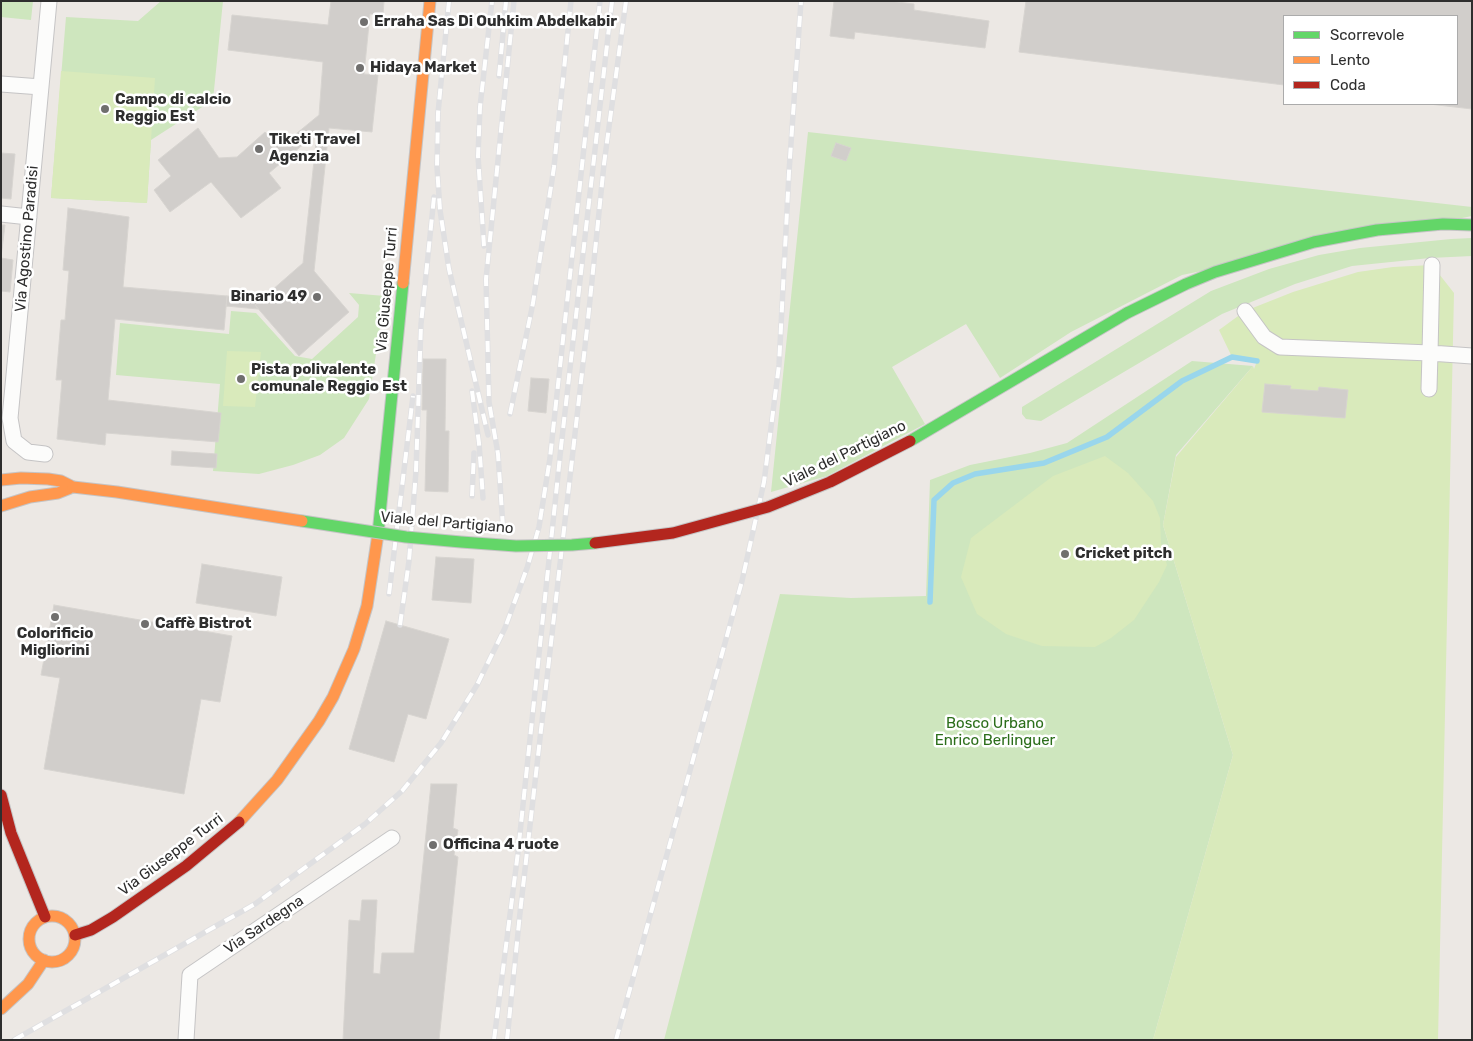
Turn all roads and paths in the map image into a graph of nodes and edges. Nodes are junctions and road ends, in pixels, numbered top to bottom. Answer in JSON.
{"nodes":[{"id":1,"x":49,"y":1,"type":"edge"},
{"id":2,"x":430,"y":1,"type":"edge"},
{"id":3,"x":1,"y":84,"type":"edge"},
{"id":4,"x":41,"y":87,"type":"junction"},
{"id":5,"x":1,"y":214,"type":"edge"},
{"id":6,"x":29,"y":218,"type":"junction"},
{"id":7,"x":1472,"y":225,"type":"edge"},
{"id":8,"x":1432,"y":265,"type":"dead end"},
{"id":9,"x":1245,"y":311,"type":"dead end"},
{"id":10,"x":1430,"y":353,"type":"junction"},
{"id":11,"x":1472,"y":356,"type":"edge"},
{"id":12,"x":8,"y":372,"type":"edge"},
{"id":13,"x":1429,"y":389,"type":"dead end"},
{"id":14,"x":45,"y":454,"type":"dead end"},
{"id":15,"x":1,"y":480,"type":"edge"},
{"id":16,"x":73,"y":487,"type":"junction"},
{"id":17,"x":1,"y":506,"type":"edge"},
{"id":18,"x":1,"y":795,"type":"edge"},
{"id":19,"x":392,"y":838,"type":"dead end"},
{"id":20,"x":45,"y":917,"type":"junction"},
{"id":21,"x":75,"y":935,"type":"junction"},
{"id":22,"x":44,"y":960,"type":"junction"},
{"id":23,"x":1,"y":1009,"type":"edge"},
{"id":24,"x":186,"y":1040,"type":"edge"}],
"edges":[{"from":1,"to":4,"type":"street","name":"Via Agostino Paradisi"},
{"from":2,"to":21,"type":"main road","name":"Via Giuseppe Turri"},
{"from":3,"to":4,"type":"street"},
{"from":4,"to":6,"type":"street","name":"Via Agostino Paradisi"},
{"from":5,"to":6,"type":"street"},
{"from":6,"to":12,"type":"street","name":"Via Agostino Paradisi"},
{"from":7,"to":16,"type":"main road","name":"Viale del Partigiano","bridge":true},
{"from":8,"to":10,"type":"street"},
{"from":9,"to":10,"type":"street"},
{"from":10,"to":11,"type":"street"},
{"from":10,"to":13,"type":"street"},
{"from":12,"to":14,"type":"street","name":"Via Agostino Paradisi"},
{"from":15,"to":16,"type":"main road","name":"Viale del Partigiano"},
{"from":16,"to":17,"type":"main road","name":"Viale del Partigiano"},
{"from":18,"to":20,"type":"main road"},
{"from":19,"to":24,"type":"street","name":"Via Sardegna"},
{"from":20,"to":21,"type":"main road"},
{"from":20,"to":22,"type":"main road"},
{"from":21,"to":22,"type":"main road"},
{"from":22,"to":23,"type":"main road"}]}
